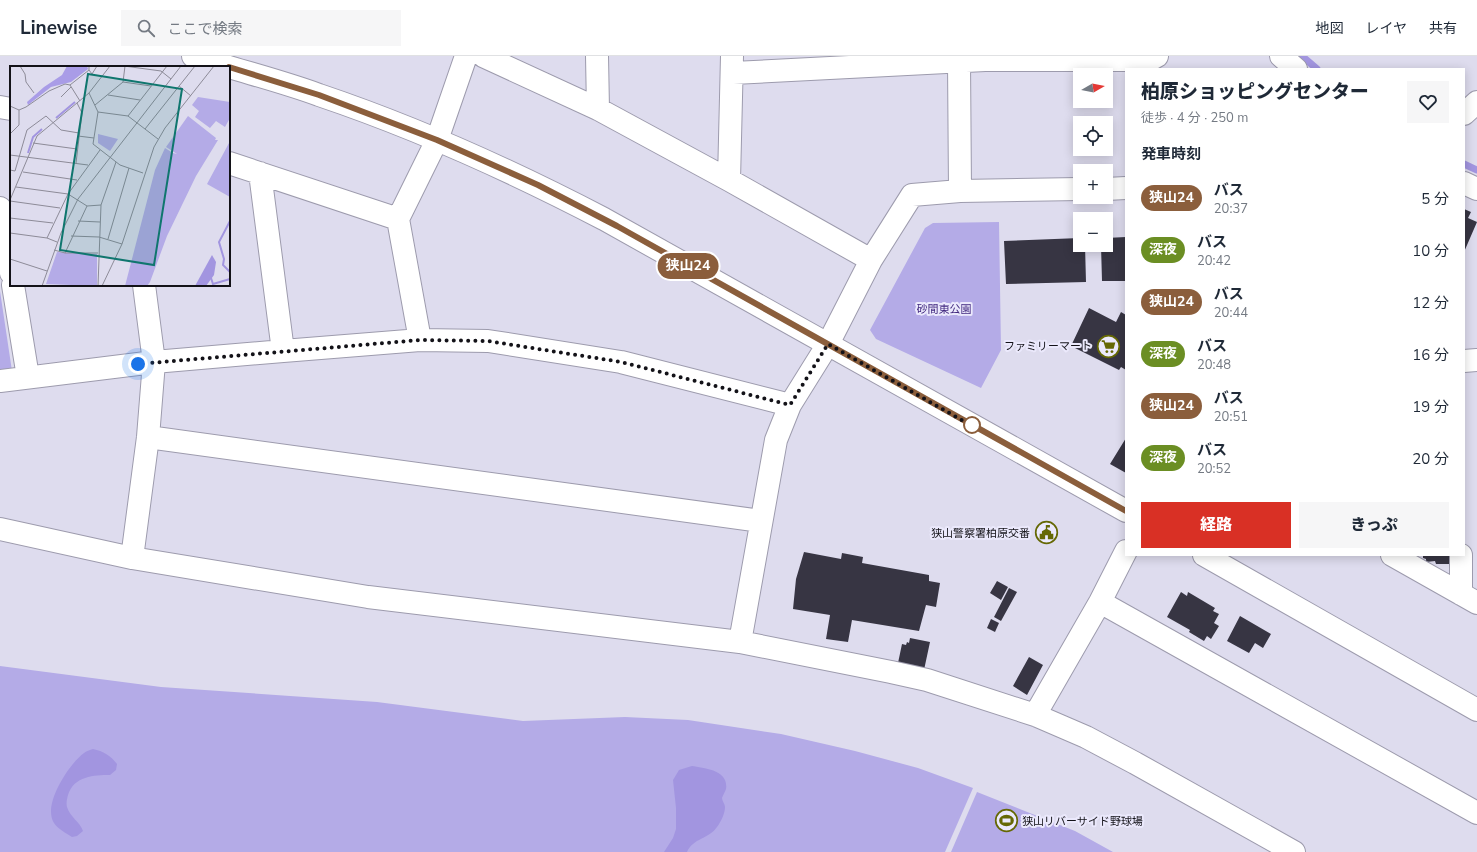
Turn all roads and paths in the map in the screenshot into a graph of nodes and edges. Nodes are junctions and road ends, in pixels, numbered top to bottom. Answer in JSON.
{"nodes":[{"id":1,"x":193,"y":56,"type":"edge"},
{"id":2,"x":466,"y":56,"type":"edge"},
{"id":3,"x":484,"y":56,"type":"edge"},
{"id":4,"x":597,"y":56,"type":"edge"},
{"id":5,"x":1157,"y":56,"type":"edge"},
{"id":6,"x":1281,"y":56,"type":"edge"},
{"id":7,"x":985,"y":58,"type":"edge"},
{"id":8,"x":850,"y":62,"type":"edge"},
{"id":9,"x":958,"y":62,"type":"junction"},
{"id":10,"x":733,"y":64,"type":"edge"},
{"id":11,"x":226,"y":66,"type":"edge"},
{"id":12,"x":230,"y":67,"type":"edge"},
{"id":13,"x":1295,"y":68,"type":"edge"},
{"id":14,"x":1477,"y":102,"type":"edge"},
{"id":15,"x":0,"y":107,"type":"edge"},
{"id":16,"x":598,"y":109,"type":"junction"},
{"id":17,"x":10,"y":110,"type":"edge"},
{"id":18,"x":1465,"y":113,"type":"edge"},
{"id":19,"x":437,"y":140,"type":"junction"},
{"id":20,"x":230,"y":163,"type":"edge"},
{"id":21,"x":260,"y":173,"type":"junction"},
{"id":22,"x":729,"y":180,"type":"junction"},
{"id":23,"x":1465,"y":183,"type":"edge"},
{"id":24,"x":1125,"y":188,"type":"edge"},
{"id":25,"x":1073,"y":189,"type":"edge"},
{"id":26,"x":1113,"y":189,"type":"edge"},
{"id":27,"x":1477,"y":189,"type":"edge"},
{"id":28,"x":960,"y":191,"type":"junction"},
{"id":29,"x":0,"y":208,"type":"edge"},
{"id":30,"x":398,"y":219,"type":"junction"},
{"id":31,"x":872,"y":260,"type":"junction"},
{"id":32,"x":10,"y":267,"type":"edge"},
{"id":33,"x":13,"y":286,"type":"edge"},
{"id":34,"x":144,"y":286,"type":"edge"},
{"id":35,"x":420,"y":340,"type":"junction"},
{"id":36,"x":828,"y":344,"type":"junction"},
{"id":37,"x":283,"y":350,"type":"junction"},
{"id":38,"x":1465,"y":360,"type":"edge"},
{"id":39,"x":1477,"y":360,"type":"edge"},
{"id":40,"x":154,"y":362,"type":"junction"},
{"id":41,"x":28,"y":377,"type":"junction"},
{"id":42,"x":0,"y":381,"type":"edge"},
{"id":43,"x":790,"y":405,"type":"junction"},
{"id":44,"x":148,"y":437,"type":"junction"},
{"id":45,"x":1125,"y":511,"type":"edge"},
{"id":46,"x":761,"y":521,"type":"junction"},
{"id":47,"x":0,"y":528,"type":"edge"},
{"id":48,"x":1125,"y":553,"type":"edge"},
{"id":49,"x":1206,"y":556,"type":"edge"},
{"id":50,"x":1394,"y":556,"type":"edge"},
{"id":51,"x":1460,"y":556,"type":"edge"},
{"id":52,"x":132,"y":558,"type":"junction"},
{"id":53,"x":1469,"y":599,"type":"edge"},
{"id":54,"x":1100,"y":602,"type":"junction"},
{"id":55,"x":740,"y":642,"type":"junction"},
{"id":56,"x":1477,"y":710,"type":"edge"},
{"id":57,"x":1035,"y":715,"type":"junction"},
{"id":58,"x":1477,"y":813,"type":"edge"},
{"id":59,"x":1294,"y":852,"type":"edge"}],
"edges":[{"from":1,"to":11,"type":"street"},
{"from":2,"to":19,"type":"street"},
{"from":3,"to":16,"type":"street"},
{"from":4,"to":16,"type":"street"},
{"from":5,"to":7,"type":"street"},
{"from":6,"to":13,"type":"street"},
{"from":7,"to":9,"type":"street"},
{"from":8,"to":9,"type":"street"},
{"from":8,"to":10,"type":"street"},
{"from":9,"to":28,"type":"street"},
{"from":10,"to":22,"type":"street"},
{"from":12,"to":19,"type":"street"},
{"from":14,"to":18,"type":"street"},
{"from":15,"to":17,"type":"street"},
{"from":16,"to":22,"type":"street"},
{"from":19,"to":30,"type":"street"},
{"from":19,"to":36,"type":"street"},
{"from":20,"to":21,"type":"street"},
{"from":21,"to":30,"type":"street"},
{"from":21,"to":37,"type":"street"},
{"from":22,"to":31,"type":"street"},
{"from":23,"to":27,"type":"street"},
{"from":24,"to":26,"type":"street"},
{"from":25,"to":28,"type":"street"},
{"from":28,"to":31,"type":"street"},
{"from":29,"to":32,"type":"street"},
{"from":30,"to":35,"type":"street"},
{"from":31,"to":36,"type":"street"},
{"from":33,"to":41,"type":"street"},
{"from":34,"to":40,"type":"street"},
{"from":35,"to":37,"type":"street"},
{"from":35,"to":43,"type":"street"},
{"from":36,"to":43,"type":"street"},
{"from":36,"to":45,"type":"street"},
{"from":37,"to":40,"type":"street"},
{"from":38,"to":39,"type":"street"},
{"from":40,"to":41,"type":"street"},
{"from":40,"to":44,"type":"street"},
{"from":41,"to":42,"type":"street"},
{"from":43,"to":46,"type":"street"},
{"from":44,"to":46,"type":"street"},
{"from":44,"to":52,"type":"street"},
{"from":46,"to":55,"type":"street"},
{"from":47,"to":52,"type":"street"},
{"from":48,"to":54,"type":"street"},
{"from":49,"to":56,"type":"street"},
{"from":50,"to":53,"type":"street"},
{"from":51,"to":53,"type":"street"},
{"from":52,"to":55,"type":"street"},
{"from":54,"to":57,"type":"street"},
{"from":54,"to":58,"type":"street"},
{"from":55,"to":57,"type":"street"},
{"from":57,"to":59,"type":"street"}]}
